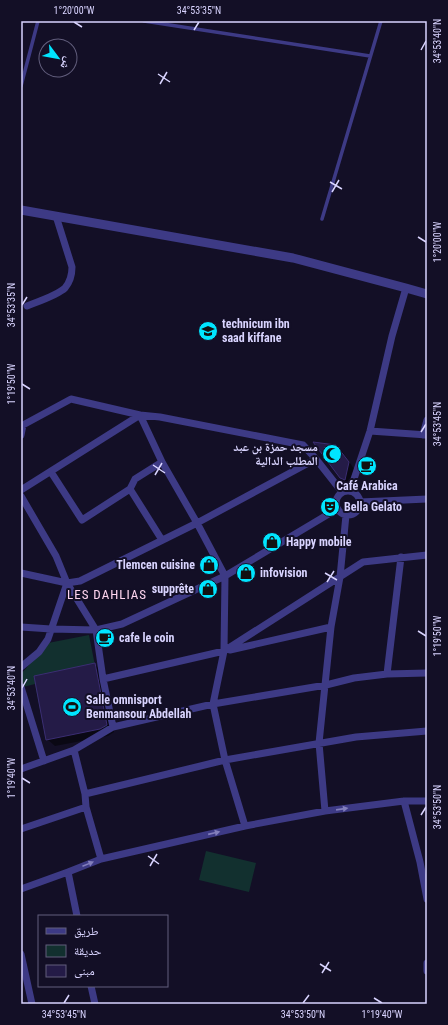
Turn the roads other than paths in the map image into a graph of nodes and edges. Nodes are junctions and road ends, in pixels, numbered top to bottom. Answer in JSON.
{"nodes":[{"id":1,"x":38,"y":21,"type":"edge"},
{"id":2,"x":144,"y":21,"type":"edge"},
{"id":3,"x":381,"y":21,"type":"edge"},
{"id":4,"x":154,"y":22,"type":"edge"},
{"id":5,"x":370,"y":56,"type":"junction"},
{"id":6,"x":21,"y":86,"type":"edge"},
{"id":7,"x":21,"y":210,"type":"edge"},
{"id":8,"x":56,"y":216,"type":"junction"},
{"id":9,"x":322,"y":220,"type":"dead end"},
{"id":10,"x":406,"y":288,"type":"junction"},
{"id":11,"x":427,"y":294,"type":"edge"},
{"id":12,"x":27,"y":306,"type":"dead end"},
{"id":13,"x":140,"y":415,"type":"junction"},
{"id":14,"x":427,"y":420,"type":"edge"},
{"id":15,"x":370,"y":431,"type":"junction"},
{"id":16,"x":21,"y":435,"type":"edge"},
{"id":17,"x":425,"y":435,"type":"edge"},
{"id":18,"x":316,"y":459,"type":"junction"},
{"id":19,"x":162,"y":462,"type":"junction"},
{"id":20,"x":51,"y":472,"type":"junction"},
{"id":21,"x":130,"y":489,"type":"junction"},
{"id":22,"x":21,"y":490,"type":"edge"},
{"id":23,"x":350,"y":491,"type":"junction"},
{"id":24,"x":342,"y":492,"type":"junction"},
{"id":25,"x":21,"y":496,"type":"edge"},
{"id":26,"x":427,"y":499,"type":"edge"},
{"id":27,"x":360,"y":502,"type":"junction"},
{"id":28,"x":338,"y":509,"type":"junction"},
{"id":29,"x":346,"y":515,"type":"junction"},
{"id":30,"x":197,"y":523,"type":"junction"},
{"id":31,"x":162,"y":540,"type":"junction"},
{"id":32,"x":427,"y":555,"type":"edge"},
{"id":33,"x":402,"y":557,"type":"junction"},
{"id":34,"x":21,"y":573,"type":"edge"},
{"id":35,"x":225,"y":576,"type":"junction"},
{"id":36,"x":340,"y":577,"type":"junction"},
{"id":37,"x":67,"y":583,"type":"junction"},
{"id":38,"x":21,"y":627,"type":"edge"},
{"id":39,"x":331,"y":627,"type":"junction"},
{"id":40,"x":51,"y":629,"type":"junction"},
{"id":41,"x":96,"y":630,"type":"junction"},
{"id":42,"x":224,"y":651,"type":"junction"},
{"id":43,"x":21,"y":667,"type":"edge"},
{"id":44,"x":427,"y":673,"type":"edge"},
{"id":45,"x":387,"y":674,"type":"junction"},
{"id":46,"x":103,"y":679,"type":"junction"},
{"id":47,"x":326,"y":685,"type":"junction"},
{"id":48,"x":21,"y":687,"type":"edge"},
{"id":49,"x":213,"y":704,"type":"junction"},
{"id":50,"x":113,"y":727,"type":"junction"},
{"id":51,"x":427,"y":731,"type":"edge"},
{"id":52,"x":319,"y":743,"type":"junction"},
{"id":53,"x":74,"y":750,"type":"junction"},
{"id":54,"x":225,"y":760,"type":"junction"},
{"id":55,"x":44,"y":761,"type":"junction"},
{"id":56,"x":21,"y":769,"type":"edge"},
{"id":57,"x":85,"y":794,"type":"junction"},
{"id":58,"x":404,"y":801,"type":"junction"},
{"id":59,"x":427,"y":801,"type":"edge"},
{"id":60,"x":86,"y":807,"type":"junction"},
{"id":61,"x":325,"y":811,"type":"junction"},
{"id":62,"x":245,"y":826,"type":"junction"},
{"id":63,"x":21,"y":829,"type":"edge"},
{"id":64,"x":101,"y":858,"type":"junction"},
{"id":65,"x":423,"y":862,"type":"edge"},
{"id":66,"x":68,"y":872,"type":"junction"},
{"id":67,"x":21,"y":889,"type":"edge"},
{"id":68,"x":427,"y":899,"type":"edge"},
{"id":69,"x":77,"y":915,"type":"edge"},
{"id":70,"x":21,"y":954,"type":"edge"},
{"id":71,"x":427,"y":963,"type":"edge"},
{"id":72,"x":427,"y":971,"type":"edge"},
{"id":73,"x":91,"y":987,"type":"edge"},
{"id":74,"x":32,"y":1004,"type":"edge"},
{"id":75,"x":93,"y":1004,"type":"edge"}],
"edges":[{"from":1,"to":6,"type":"lane"},
{"from":2,"to":4,"type":"lane"},
{"from":3,"to":5,"type":"lane"},
{"from":4,"to":5,"type":"lane"},
{"from":5,"to":9,"type":"lane"},
{"from":7,"to":8,"type":"street"},
{"from":8,"to":10,"type":"street"},
{"from":8,"to":12,"type":"street"},
{"from":10,"to":11,"type":"street"},
{"from":10,"to":15,"type":"street"},
{"from":13,"to":16,"type":"street"},
{"from":13,"to":18,"type":"street"},
{"from":13,"to":19,"type":"street"},
{"from":13,"to":20,"type":"street"},
{"from":14,"to":17,"type":"street"},
{"from":15,"to":17,"type":"street"},
{"from":15,"to":23,"type":"street"},
{"from":18,"to":24,"type":"street"},
{"from":18,"to":30,"type":"street"},
{"from":19,"to":21,"type":"street"},
{"from":19,"to":30,"type":"street"},
{"from":20,"to":21,"type":"street"},
{"from":20,"to":22,"type":"street"},
{"from":21,"to":31,"type":"street"},
{"from":23,"to":24,"type":"street"},
{"from":23,"to":27,"type":"street"},
{"from":24,"to":28,"type":"street"},
{"from":25,"to":37,"type":"street"},
{"from":26,"to":27,"type":"street"},
{"from":27,"to":29,"type":"street"},
{"from":28,"to":29,"type":"street"},
{"from":28,"to":35,"type":"street"},
{"from":29,"to":36,"type":"street"},
{"from":30,"to":31,"type":"street"},
{"from":30,"to":35,"type":"street"},
{"from":31,"to":37,"type":"street"},
{"from":32,"to":33,"type":"street"},
{"from":33,"to":36,"type":"street"},
{"from":33,"to":45,"type":"street"},
{"from":34,"to":37,"type":"street"},
{"from":35,"to":41,"type":"street"},
{"from":35,"to":42,"type":"street"},
{"from":36,"to":39,"type":"street"},
{"from":36,"to":42,"type":"street"},
{"from":37,"to":40,"type":"street"},
{"from":37,"to":41,"type":"street"},
{"from":38,"to":40,"type":"street"},
{"from":39,"to":42,"type":"street"},
{"from":39,"to":47,"type":"street"},
{"from":40,"to":41,"type":"street"},
{"from":40,"to":43,"type":"street"},
{"from":41,"to":46,"type":"street"},
{"from":42,"to":46,"type":"street"},
{"from":42,"to":49,"type":"street"},
{"from":44,"to":45,"type":"street"},
{"from":45,"to":47,"type":"street"},
{"from":46,"to":50,"type":"street"},
{"from":47,"to":49,"type":"street"},
{"from":47,"to":52,"type":"street"},
{"from":48,"to":55,"type":"street"},
{"from":49,"to":50,"type":"street"},
{"from":49,"to":54,"type":"street"},
{"from":50,"to":53,"type":"street"},
{"from":51,"to":52,"type":"street"},
{"from":52,"to":54,"type":"street"},
{"from":52,"to":61,"type":"street"},
{"from":53,"to":55,"type":"street"},
{"from":53,"to":57,"type":"street"},
{"from":54,"to":57,"type":"street"},
{"from":54,"to":62,"type":"street"},
{"from":55,"to":56,"type":"street"},
{"from":57,"to":60,"type":"street"},
{"from":58,"to":59,"type":"street"},
{"from":61,"to":58,"type":"street","one_way":true},
{"from":58,"to":65,"type":"street"},
{"from":60,"to":63,"type":"street"},
{"from":60,"to":64,"type":"street"},
{"from":61,"to":62,"type":"street"},
{"from":64,"to":62,"type":"street","one_way":true},
{"from":66,"to":64,"type":"street","one_way":true},
{"from":65,"to":68,"type":"street"},
{"from":66,"to":67,"type":"street"},
{"from":66,"to":69,"type":"street"},
{"from":70,"to":74,"type":"street"},
{"from":71,"to":72,"type":"street"},
{"from":73,"to":75,"type":"street"}]}
